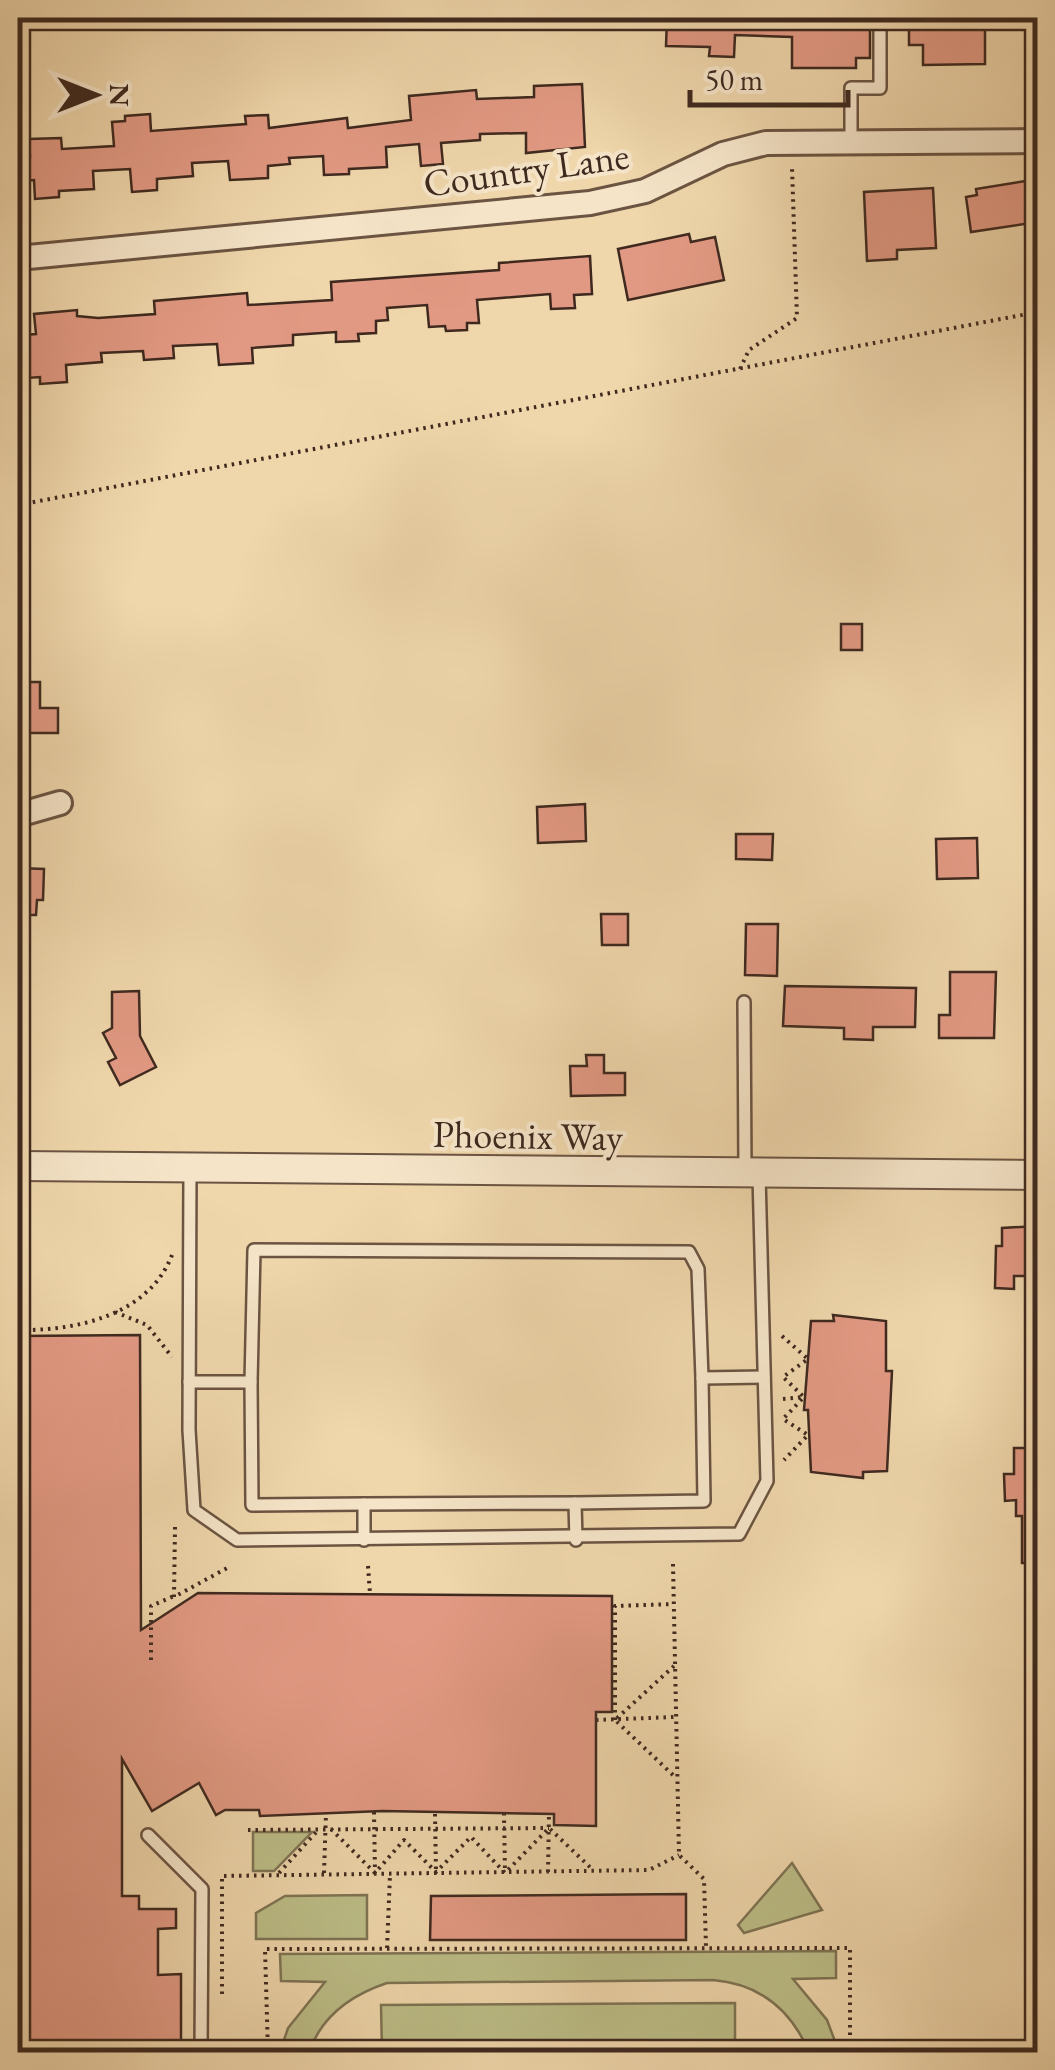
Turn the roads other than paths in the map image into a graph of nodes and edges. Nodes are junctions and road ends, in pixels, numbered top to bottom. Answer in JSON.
{"nodes":[{"id":1,"x":880,"y":18,"type":"edge"},
{"id":2,"x":1038,"y":141,"type":"edge"},
{"id":3,"x":850,"y":144,"type":"junction"},
{"id":4,"x":18,"y":258,"type":"edge"},
{"id":5,"x":60,"y":803,"type":"dead end"},
{"id":6,"x":18,"y":815,"type":"edge"},
{"id":7,"x":744,"y":1002,"type":"dead end"},
{"id":8,"x":18,"y":1166,"type":"edge"},
{"id":9,"x":190,"y":1168,"type":"junction"},
{"id":10,"x":752,"y":1174,"type":"junction"},
{"id":11,"x":1038,"y":1176,"type":"edge"},
{"id":12,"x":764,"y":1377,"type":"junction"},
{"id":13,"x":702,"y":1378,"type":"junction"},
{"id":14,"x":189,"y":1382,"type":"junction"},
{"id":15,"x":251,"y":1382,"type":"junction"},
{"id":16,"x":576,"y":1503,"type":"junction"},
{"id":17,"x":364,"y":1504,"type":"junction"},
{"id":18,"x":364,"y":1540,"type":"junction"},
{"id":19,"x":576,"y":1540,"type":"junction"},
{"id":20,"x":148,"y":1835,"type":"dead end"},
{"id":21,"x":201,"y":2052,"type":"edge"}],
"edges":[{"from":1,"to":3,"type":"lane"},
{"from":2,"to":3,"type":"street","name":"Country Lane"},
{"from":3,"to":4,"type":"street","name":"Country Lane"},
{"from":5,"to":6,"type":"street"},
{"from":7,"to":10,"type":"lane"},
{"from":8,"to":9,"type":"street","name":"Phoenix Way"},
{"from":9,"to":10,"type":"street","name":"Phoenix Way"},
{"from":9,"to":14,"type":"lane"},
{"from":10,"to":11,"type":"street","name":"Phoenix Way"},
{"from":10,"to":12,"type":"lane"},
{"from":12,"to":13,"type":"lane"},
{"from":12,"to":19,"type":"lane"},
{"from":13,"to":15,"type":"lane"},
{"from":13,"to":16,"type":"lane"},
{"from":14,"to":15,"type":"lane"},
{"from":14,"to":18,"type":"lane"},
{"from":15,"to":17,"type":"lane"},
{"from":16,"to":17,"type":"lane"},
{"from":16,"to":19,"type":"lane"},
{"from":17,"to":18,"type":"lane"},
{"from":18,"to":19,"type":"lane"},
{"from":20,"to":21,"type":"lane"}]}
